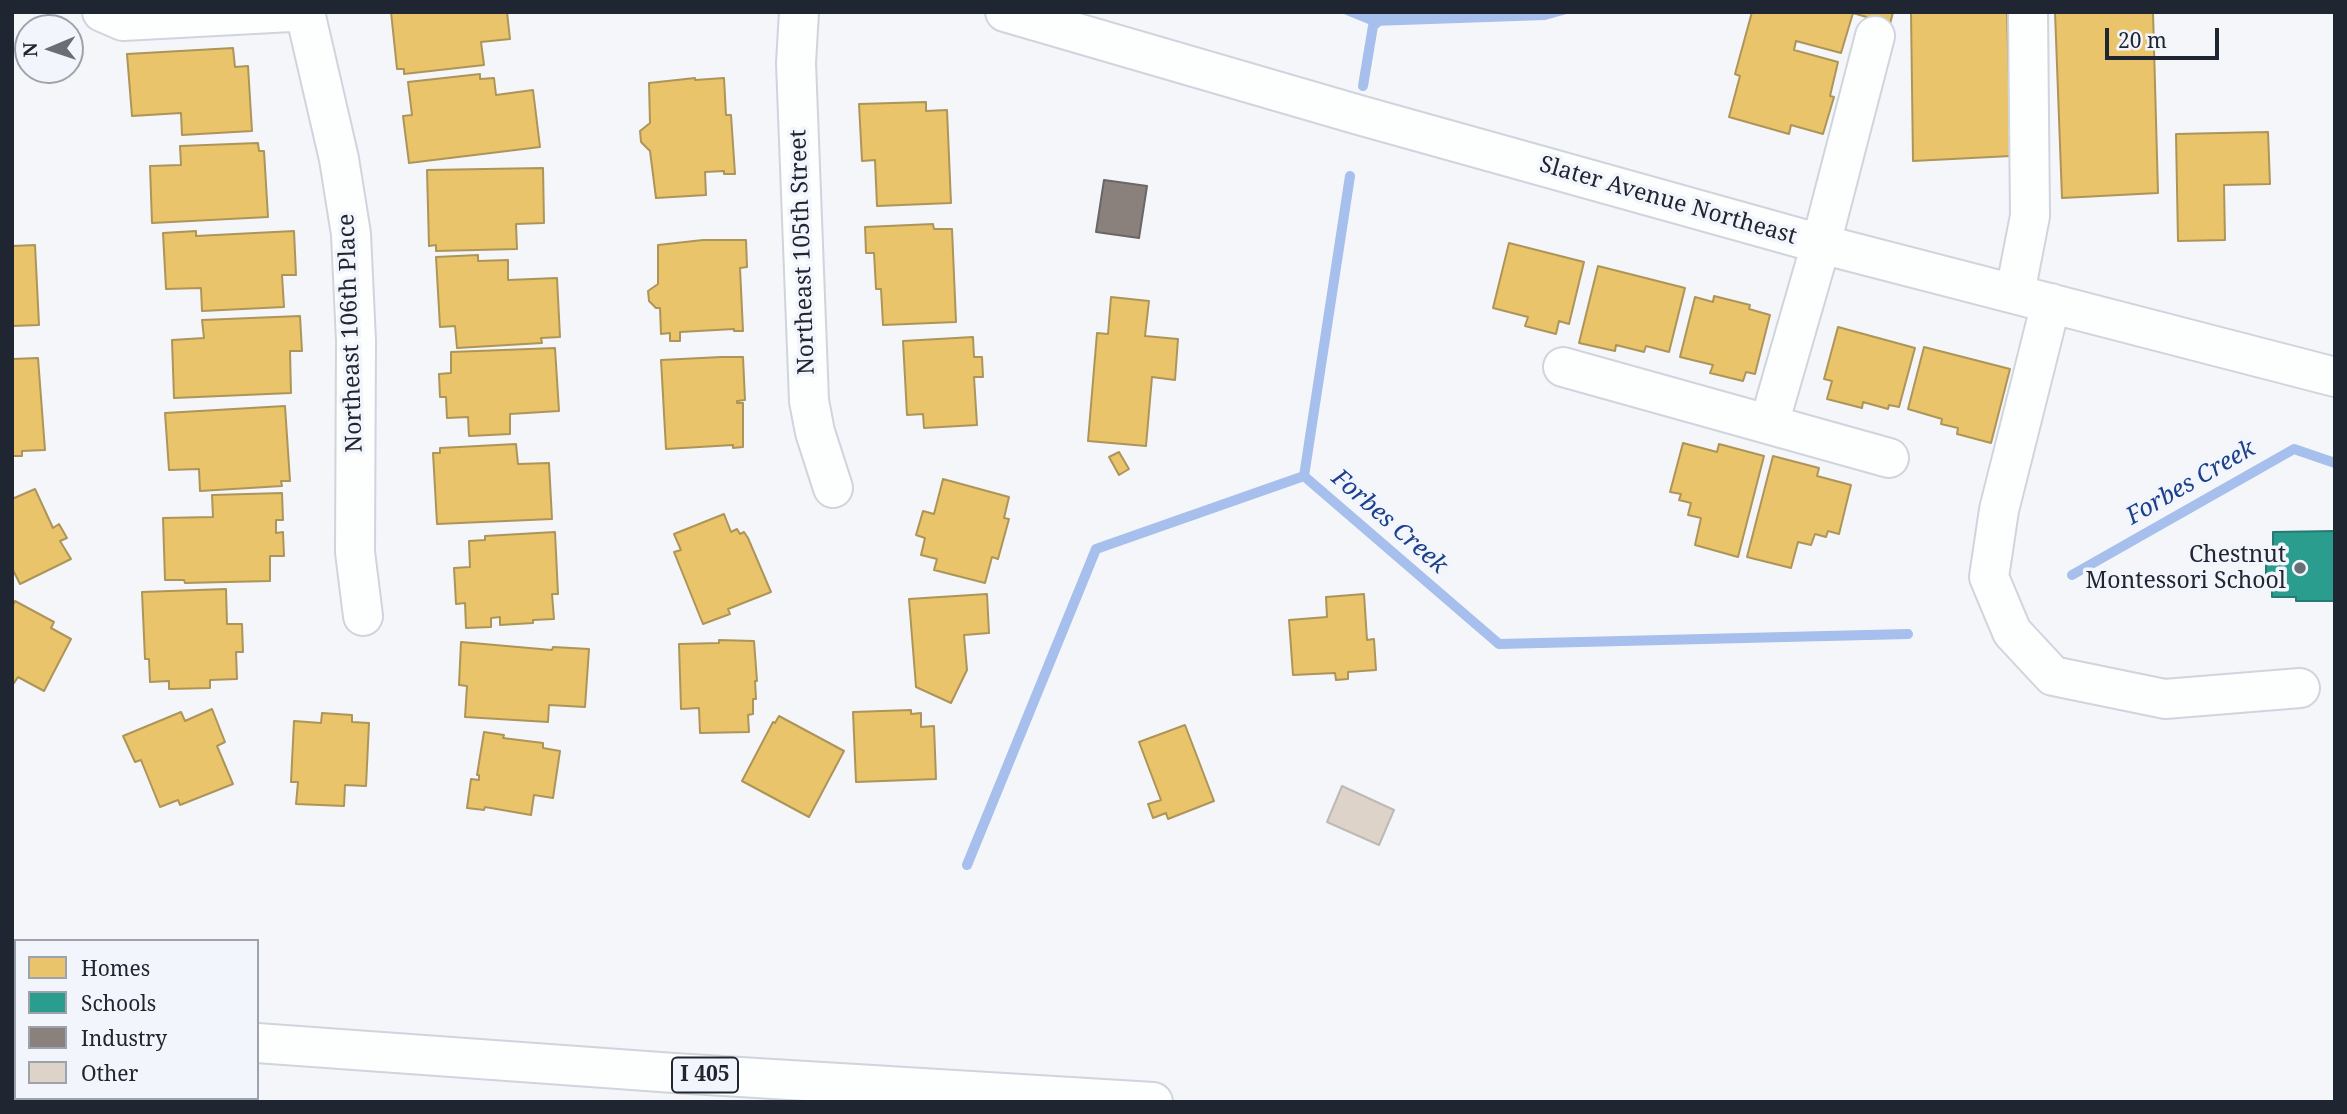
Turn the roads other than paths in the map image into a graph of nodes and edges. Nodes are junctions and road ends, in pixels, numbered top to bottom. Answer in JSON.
{"nodes":[{"id":1,"x":102,"y":12,"type":"edge"},
{"id":2,"x":291,"y":12,"type":"edge"},
{"id":3,"x":305,"y":12,"type":"edge"},
{"id":4,"x":799,"y":12,"type":"edge"},
{"id":5,"x":1006,"y":12,"type":"edge"},
{"id":6,"x":2028,"y":12,"type":"edge"},
{"id":7,"x":1875,"y":36,"type":"dead end"},
{"id":8,"x":1821,"y":244,"type":"junction"},
{"id":9,"x":2015,"y":293,"type":"junction"},
{"id":10,"x":2051,"y":303,"type":"junction"},
{"id":11,"x":1563,"y":366,"type":"dead end"},
{"id":12,"x":2335,"y":377,"type":"edge"},
{"id":13,"x":1769,"y":424,"type":"junction"},
{"id":14,"x":1889,"y":458,"type":"dead end"},
{"id":15,"x":833,"y":488,"type":"dead end"},
{"id":16,"x":363,"y":616,"type":"dead end"},
{"id":17,"x":2300,"y":688,"type":"dead end"},
{"id":18,"x":259,"y":1043,"type":"edge"},
{"id":19,"x":1153,"y":1102,"type":"edge"}],
"edges":[{"from":1,"to":2,"type":"main road"},
{"from":3,"to":16,"type":"main road","name":"Northeast 106th Place"},
{"from":4,"to":15,"type":"main road","name":"Northeast 105th Street"},
{"from":5,"to":8,"type":"main road","name":"Slater Avenue Northeast"},
{"from":6,"to":9,"type":"main road"},
{"from":7,"to":8,"type":"main road"},
{"from":8,"to":9,"type":"main road","name":"Slater Avenue Northeast"},
{"from":8,"to":13,"type":"main road"},
{"from":9,"to":10,"type":"main road","name":"Slater Avenue Northeast"},
{"from":10,"to":12,"type":"main road","name":"Slater Avenue Northeast"},
{"from":10,"to":17,"type":"main road"},
{"from":11,"to":13,"type":"main road"},
{"from":13,"to":14,"type":"main road"},
{"from":18,"to":19,"type":"main road","number":"I 405"}]}
